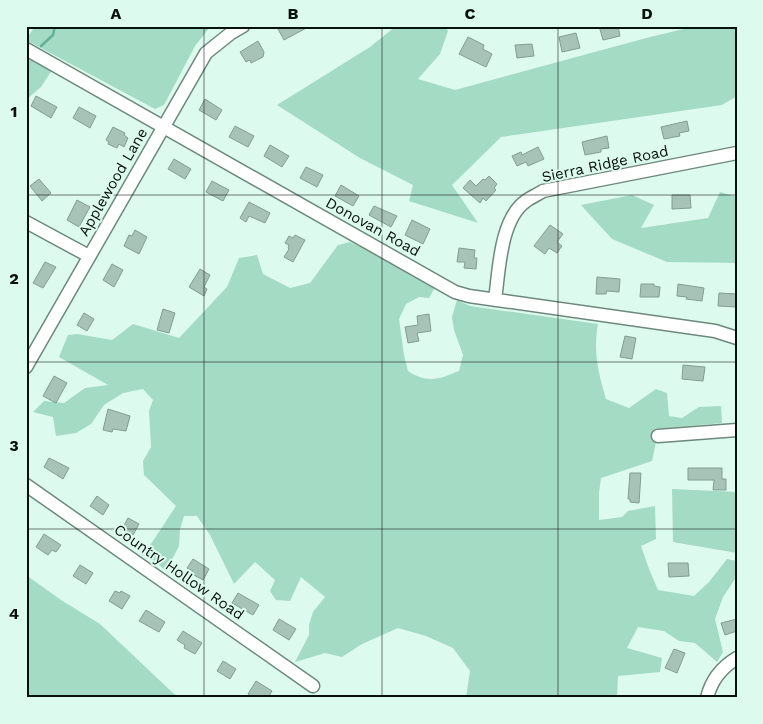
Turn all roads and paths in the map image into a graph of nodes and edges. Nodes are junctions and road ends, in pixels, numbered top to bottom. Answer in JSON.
{"nodes":[{"id":1,"x":242,"y":26,"type":"edge"},
{"id":2,"x":26,"y":49,"type":"edge"},
{"id":3,"x":163,"y":127,"type":"junction"},
{"id":4,"x":737,"y":154,"type":"edge"},
{"id":5,"x":26,"y":222,"type":"edge"},
{"id":6,"x":88,"y":256,"type":"junction"},
{"id":7,"x":495,"y":300,"type":"junction"},
{"id":8,"x":737,"y":338,"type":"edge"},
{"id":9,"x":26,"y":367,"type":"edge"},
{"id":10,"x":737,"y":430,"type":"edge"},
{"id":11,"x":658,"y":436,"type":"dead end"},
{"id":12,"x":26,"y":485,"type":"edge"},
{"id":13,"x":737,"y":658,"type":"edge"},
{"id":14,"x":313,"y":686,"type":"dead end"},
{"id":15,"x":707,"y":698,"type":"edge"}],
"edges":[{"from":1,"to":3,"type":"street","name":"Applewood Lane"},
{"from":2,"to":3,"type":"street","name":"Donovan Road"},
{"from":3,"to":6,"type":"street","name":"Applewood Lane"},
{"from":3,"to":7,"type":"street","name":"Donovan Road"},
{"from":4,"to":7,"type":"street","name":"Sierra Ridge Road"},
{"from":5,"to":6,"type":"street"},
{"from":6,"to":9,"type":"street","name":"Applewood Lane"},
{"from":7,"to":8,"type":"street","name":"Donovan Road"},
{"from":10,"to":11,"type":"street"},
{"from":12,"to":14,"type":"street","name":"Country Hollow Road"},
{"from":13,"to":15,"type":"street"}]}
